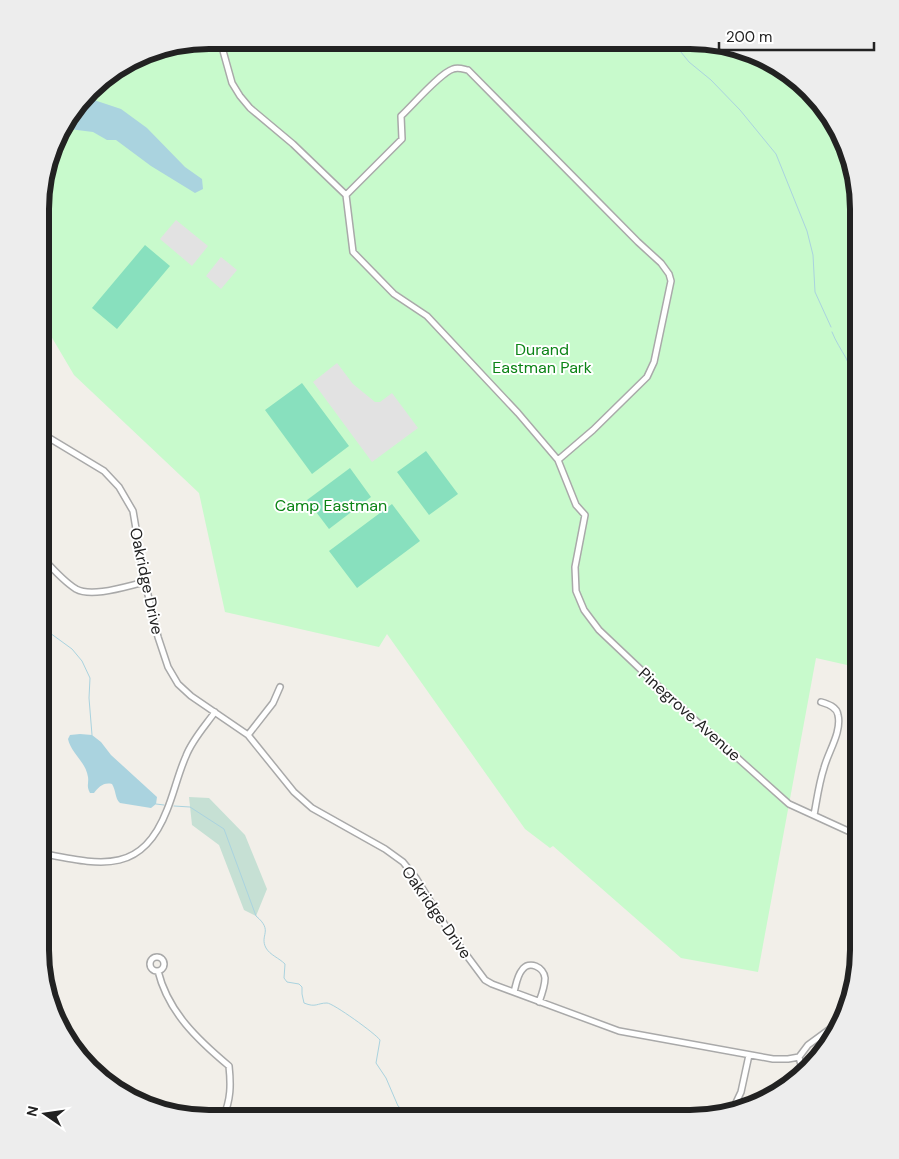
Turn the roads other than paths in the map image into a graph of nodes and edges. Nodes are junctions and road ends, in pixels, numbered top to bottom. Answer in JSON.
{"nodes":[{"id":1,"x":223,"y":49,"type":"edge"},
{"id":2,"x":346,"y":195,"type":"junction"},
{"id":3,"x":49,"y":438,"type":"edge"},
{"id":4,"x":558,"y":460,"type":"junction"},
{"id":5,"x":49,"y":564,"type":"edge"},
{"id":6,"x":145,"y":582,"type":"junction"},
{"id":7,"x":280,"y":687,"type":"dead end"},
{"id":8,"x":821,"y":702,"type":"dead end"},
{"id":9,"x":215,"y":712,"type":"junction"},
{"id":10,"x":248,"y":735,"type":"junction"},
{"id":11,"x":814,"y":814,"type":"junction"},
{"id":12,"x":850,"y":832,"type":"edge"},
{"id":13,"x":49,"y":855,"type":"edge"},
{"id":14,"x":158,"y":971,"type":"dead end"},
{"id":15,"x":514,"y":992,"type":"junction"},
{"id":16,"x":540,"y":1002,"type":"junction"},
{"id":17,"x":829,"y":1030,"type":"edge"},
{"id":18,"x":749,"y":1055,"type":"junction"},
{"id":19,"x":799,"y":1057,"type":"junction"},
{"id":20,"x":801,"y":1065,"type":"edge"},
{"id":21,"x":736,"y":1103,"type":"edge"},
{"id":22,"x":226,"y":1110,"type":"edge"}],
"edges":[{"from":1,"to":2,"type":"street"},
{"from":2,"to":4,"type":"street"},
{"from":2,"to":4,"type":"street"},
{"from":3,"to":6,"type":"street","name":"Oakridge Drive"},
{"from":4,"to":11,"type":"street","name":"Pinegrove Avenue"},
{"from":5,"to":6,"type":"street"},
{"from":6,"to":9,"type":"street","name":"Oakridge Drive"},
{"from":7,"to":10,"type":"street"},
{"from":8,"to":11,"type":"street"},
{"from":9,"to":10,"type":"street","name":"Oakridge Drive"},
{"from":9,"to":13,"type":"street"},
{"from":10,"to":15,"type":"street","name":"Oakridge Drive"},
{"from":11,"to":12,"type":"street","name":"Pinegrove Avenue"},
{"from":14,"to":22,"type":"street"},
{"from":15,"to":16,"type":"street","name":"Oakridge Drive"},
{"from":15,"to":16,"type":"street"},
{"from":16,"to":18,"type":"street","name":"Oakridge Drive"},
{"from":17,"to":19,"type":"street"},
{"from":18,"to":19,"type":"street","name":"Oakridge Drive"},
{"from":18,"to":21,"type":"street"},
{"from":19,"to":20,"type":"street"}]}
